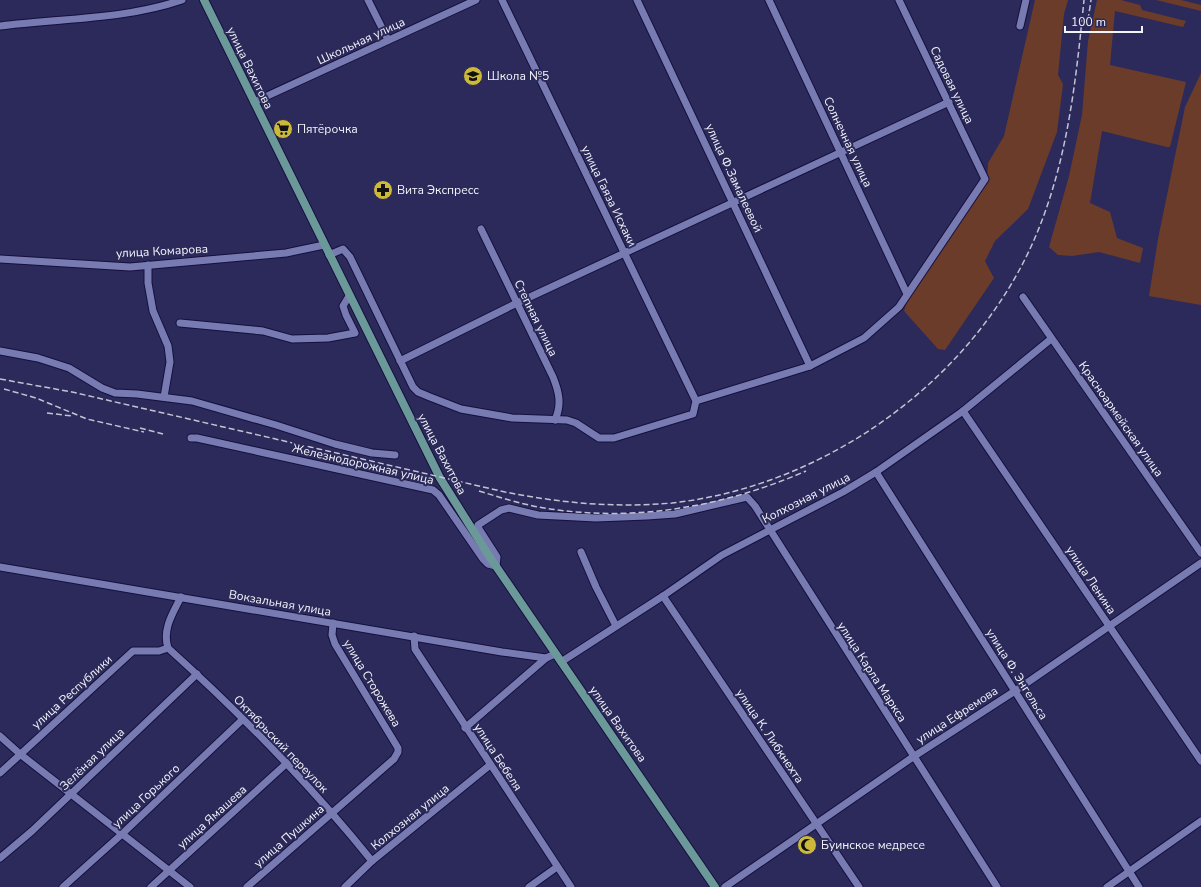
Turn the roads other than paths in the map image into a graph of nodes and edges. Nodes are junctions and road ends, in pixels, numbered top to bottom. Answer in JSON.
{"nodes":[{"id":1,"x":182,"y":0,"type":"edge"},
{"id":2,"x":204,"y":0,"type":"edge"},
{"id":3,"x":368,"y":0,"type":"edge"},
{"id":4,"x":476,"y":0,"type":"edge"},
{"id":5,"x":502,"y":0,"type":"edge"},
{"id":6,"x":637,"y":0,"type":"edge"},
{"id":7,"x":769,"y":0,"type":"edge"},
{"id":8,"x":899,"y":0,"type":"edge"},
{"id":9,"x":1026,"y":0,"type":"edge"},
{"id":10,"x":0,"y":26,"type":"edge"},
{"id":11,"x":1020,"y":26,"type":"dead end"},
{"id":12,"x":388,"y":40,"type":"junction"},
{"id":13,"x":254,"y":102,"type":"junction"},
{"id":14,"x":949,"y":102,"type":"junction"},
{"id":15,"x":840,"y":153,"type":"junction"},
{"id":16,"x":733,"y":202,"type":"junction"},
{"id":17,"x":481,"y":229,"type":"dead end"},
{"id":18,"x":324,"y":245,"type":"junction"},
{"id":19,"x":625,"y":254,"type":"junction"},
{"id":20,"x":329,"y":255,"type":"junction"},
{"id":21,"x":0,"y":259,"type":"edge"},
{"id":22,"x":148,"y":266,"type":"junction"},
{"id":23,"x":907,"y":294,"type":"junction"},
{"id":24,"x":349,"y":296,"type":"junction"},
{"id":25,"x":1023,"y":297,"type":"dead end"},
{"id":26,"x":516,"y":303,"type":"junction"},
{"id":27,"x":180,"y":323,"type":"dead end"},
{"id":28,"x":1052,"y":339,"type":"junction"},
{"id":29,"x":0,"y":351,"type":"edge"},
{"id":30,"x":400,"y":361,"type":"junction"},
{"id":31,"x":810,"y":366,"type":"junction"},
{"id":32,"x":164,"y":397,"type":"junction"},
{"id":33,"x":696,"y":401,"type":"junction"},
{"id":34,"x":963,"y":411,"type":"junction"},
{"id":35,"x":555,"y":420,"type":"junction"},
{"id":36,"x":191,"y":438,"type":"dead end"},
{"id":37,"x":395,"y":454,"type":"dead end"},
{"id":38,"x":876,"y":472,"type":"junction"},
{"id":39,"x":768,"y":529,"type":"junction"},
{"id":40,"x":581,"y":552,"type":"dead end"},
{"id":41,"x":1201,"y":553,"type":"edge"},
{"id":42,"x":1201,"y":563,"type":"edge"},
{"id":43,"x":496,"y":566,"type":"junction"},
{"id":44,"x":0,"y":567,"type":"edge"},
{"id":45,"x":664,"y":596,"type":"junction"},
{"id":46,"x":181,"y":597,"type":"junction"},
{"id":47,"x":334,"y":623,"type":"junction"},
{"id":48,"x":616,"y":626,"type":"junction"},
{"id":49,"x":1109,"y":626,"type":"junction"},
{"id":50,"x":414,"y":636,"type":"junction"},
{"id":51,"x":168,"y":648,"type":"junction"},
{"id":52,"x":555,"y":654,"type":"junction"},
{"id":53,"x":546,"y":658,"type":"junction"},
{"id":54,"x":561,"y":662,"type":"junction"},
{"id":55,"x":197,"y":674,"type":"junction"},
{"id":56,"x":1015,"y":691,"type":"junction"},
{"id":57,"x":242,"y":720,"type":"junction"},
{"id":58,"x":465,"y":728,"type":"junction"},
{"id":59,"x":0,"y":736,"type":"edge"},
{"id":60,"x":398,"y":752,"type":"joint"},
{"id":61,"x":20,"y":754,"type":"junction"},
{"id":62,"x":913,"y":757,"type":"junction"},
{"id":63,"x":1201,"y":761,"type":"edge"},
{"id":64,"x":287,"y":763,"type":"junction"},
{"id":65,"x":490,"y":765,"type":"junction"},
{"id":66,"x":0,"y":774,"type":"edge"},
{"id":67,"x":71,"y":794,"type":"junction"},
{"id":68,"x":332,"y":812,"type":"junction"},
{"id":69,"x":1201,"y":822,"type":"edge"},
{"id":70,"x":816,"y":824,"type":"junction"},
{"id":71,"x":122,"y":834,"type":"junction"},
{"id":72,"x":0,"y":858,"type":"edge"},
{"id":73,"x":372,"y":861,"type":"junction"},
{"id":74,"x":556,"y":867,"type":"junction"},
{"id":75,"x":169,"y":870,"type":"junction"},
{"id":76,"x":1129,"y":872,"type":"junction"},
{"id":77,"x":63,"y":887,"type":"edge"},
{"id":78,"x":151,"y":887,"type":"edge"},
{"id":79,"x":190,"y":887,"type":"edge"},
{"id":80,"x":247,"y":887,"type":"edge"},
{"id":81,"x":345,"y":887,"type":"edge"},
{"id":82,"x":529,"y":887,"type":"edge"},
{"id":83,"x":571,"y":887,"type":"edge"},
{"id":84,"x":715,"y":887,"type":"edge"},
{"id":85,"x":725,"y":887,"type":"edge"},
{"id":86,"x":859,"y":887,"type":"edge"},
{"id":87,"x":997,"y":887,"type":"edge"},
{"id":88,"x":1107,"y":887,"type":"edge"},
{"id":89,"x":1139,"y":887,"type":"edge"}],
"edges":[{"from":1,"to":10,"type":"street"},
{"from":2,"to":13,"type":"main road","name":"улица Вахитова"},
{"from":3,"to":12,"type":"street"},
{"from":4,"to":12,"type":"street","name":"Школьная улица"},
{"from":5,"to":19,"type":"street","name":"улица Гаяза Исхаки"},
{"from":6,"to":16,"type":"street","name":"улица Ф.Замалеевой"},
{"from":7,"to":15,"type":"street","name":"Солнечная улица"},
{"from":8,"to":14,"type":"street","name":"Садовая улица"},
{"from":9,"to":11,"type":"street"},
{"from":12,"to":13,"type":"street","name":"Школьная улица"},
{"from":13,"to":18,"type":"main road","name":"улица Вахитова"},
{"from":14,"to":15,"type":"street"},
{"from":14,"to":23,"type":"street","name":"Садовая улица"},
{"from":15,"to":16,"type":"street"},
{"from":15,"to":23,"type":"street","name":"Солнечная улица"},
{"from":16,"to":19,"type":"street"},
{"from":16,"to":31,"type":"street","name":"улица Ф.Замалеевой"},
{"from":17,"to":26,"type":"street","name":"Степная улица"},
{"from":18,"to":20,"type":"main road","name":"улица Вахитова"},
{"from":18,"to":22,"type":"street","name":"улица Комарова"},
{"from":19,"to":26,"type":"street"},
{"from":19,"to":33,"type":"street","name":"улица Гаяза Исхаки"},
{"from":20,"to":24,"type":"main road","name":"улица Вахитова"},
{"from":20,"to":30,"type":"street"},
{"from":21,"to":22,"type":"street","name":"улица Комарова"},
{"from":22,"to":32,"type":"street"},
{"from":23,"to":31,"type":"street"},
{"from":24,"to":27,"type":"street"},
{"from":24,"to":43,"type":"main road","name":"улица Вахитова"},
{"from":25,"to":28,"type":"street","name":"Красноармейская улица"},
{"from":26,"to":30,"type":"street"},
{"from":26,"to":35,"type":"street","name":"Степная улица"},
{"from":28,"to":34,"type":"street","name":"Колхозная улица"},
{"from":28,"to":41,"type":"street","name":"Красноармейская улица"},
{"from":29,"to":32,"type":"street"},
{"from":30,"to":35,"type":"street"},
{"from":31,"to":33,"type":"street"},
{"from":32,"to":37,"type":"street"},
{"from":33,"to":35,"type":"street"},
{"from":34,"to":38,"type":"street","name":"Колхозная улица"},
{"from":34,"to":49,"type":"street","name":"улица Ленина"},
{"from":36,"to":43,"type":"street","name":"Железнодорожная улица"},
{"from":38,"to":39,"type":"street","name":"Колхозная улица"},
{"from":38,"to":56,"type":"street","name":"улица Ф. Энгельса"},
{"from":39,"to":43,"type":"street","name":"улица Карла Маркса"},
{"from":39,"to":45,"type":"street","name":"Колхозная улица"},
{"from":39,"to":62,"type":"street","name":"улица Карла Маркса"},
{"from":40,"to":48,"type":"street"},
{"from":42,"to":49,"type":"street","name":"улица Ефремова"},
{"from":43,"to":52,"type":"main road","name":"улица Вахитова"},
{"from":44,"to":46,"type":"street","name":"Вокзальная улица"},
{"from":45,"to":48,"type":"street","name":"Колхозная улица"},
{"from":45,"to":70,"type":"street","name":"улица К. Либкнехта"},
{"from":46,"to":47,"type":"street","name":"Вокзальная улица"},
{"from":46,"to":51,"type":"street"},
{"from":47,"to":50,"type":"street","name":"Вокзальная улица"},
{"from":47,"to":60,"type":"street","name":"улица Сторожева"},
{"from":48,"to":54,"type":"street","name":"Колхозная улица"},
{"from":49,"to":56,"type":"street","name":"улица Ефремова"},
{"from":49,"to":63,"type":"street","name":"улица Ленина"},
{"from":50,"to":53,"type":"street","name":"Вокзальная улица"},
{"from":50,"to":58,"type":"street","name":"улица Бебеля"},
{"from":51,"to":55,"type":"street","name":"Октябрьский переулок"},
{"from":51,"to":61,"type":"street","name":"улица Республики"},
{"from":52,"to":53,"type":"street"},
{"from":52,"to":54,"type":"main road","name":"улица Вахитова"},
{"from":53,"to":58,"type":"street"},
{"from":54,"to":84,"type":"main road","name":"улица Вахитова"},
{"from":55,"to":57,"type":"street","name":"Октябрьский переулок"},
{"from":55,"to":67,"type":"street","name":"Зелёная улица"},
{"from":56,"to":62,"type":"street","name":"улица Ефремова"},
{"from":56,"to":76,"type":"street","name":"улица Ф. Энгельса"},
{"from":57,"to":64,"type":"street","name":"Октябрьский переулок"},
{"from":57,"to":71,"type":"street","name":"улица Горького"},
{"from":58,"to":65,"type":"street","name":"улица Бебеля"},
{"from":59,"to":61,"type":"street"},
{"from":60,"to":68,"type":"street","name":"улица Пушкина"},
{"from":61,"to":66,"type":"street","name":"улица Республики"},
{"from":61,"to":67,"type":"street"},
{"from":62,"to":70,"type":"street","name":"улица Ефремова"},
{"from":62,"to":87,"type":"street","name":"улица Карла Маркса"},
{"from":64,"to":68,"type":"street","name":"Октябрьский переулок"},
{"from":64,"to":75,"type":"street","name":"улица Ямашева"},
{"from":65,"to":73,"type":"street","name":"Колхозная улица"},
{"from":65,"to":74,"type":"street","name":"улица Бебеля"},
{"from":67,"to":71,"type":"street"},
{"from":67,"to":72,"type":"street","name":"Зелёная улица"},
{"from":68,"to":73,"type":"street","name":"Октябрьский переулок"},
{"from":68,"to":80,"type":"street","name":"улица Пушкина"},
{"from":69,"to":76,"type":"street"},
{"from":70,"to":85,"type":"street","name":"улица Ефремова"},
{"from":70,"to":86,"type":"street","name":"улица К. Либкнехта"},
{"from":71,"to":75,"type":"street"},
{"from":71,"to":77,"type":"street","name":"улица Горького"},
{"from":73,"to":81,"type":"street","name":"Колхозная улица"},
{"from":74,"to":82,"type":"street"},
{"from":74,"to":83,"type":"street","name":"улица Бебеля"},
{"from":75,"to":78,"type":"street","name":"улица Ямашева"},
{"from":75,"to":79,"type":"street"},
{"from":76,"to":88,"type":"street"},
{"from":76,"to":89,"type":"street","name":"улица Ф. Энгельса"}]}
